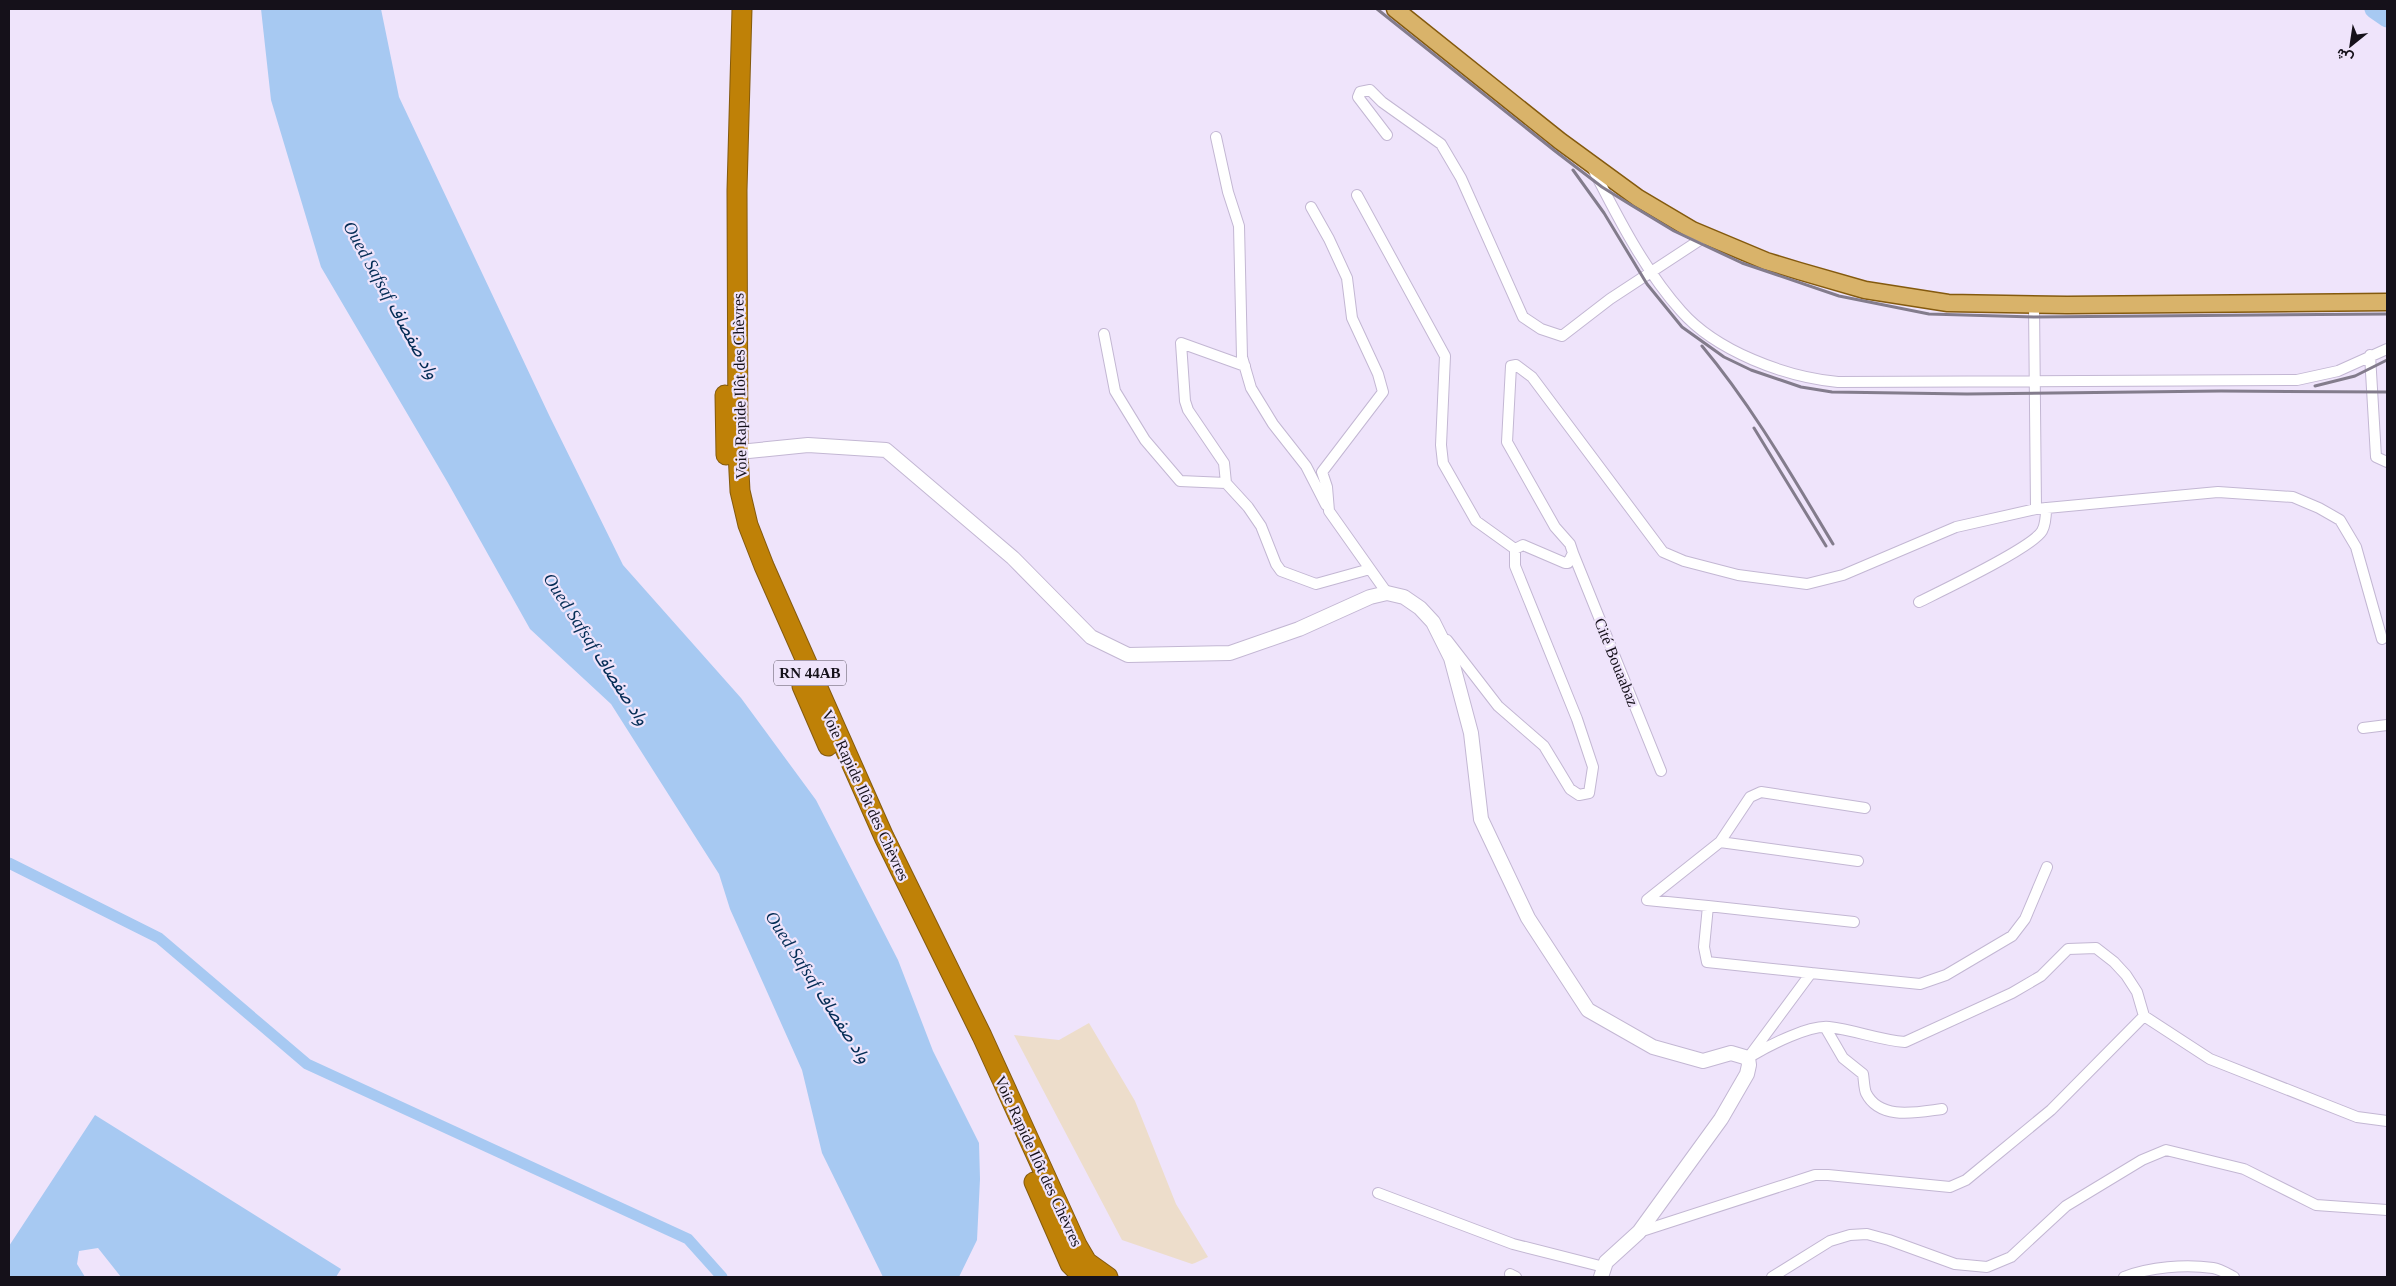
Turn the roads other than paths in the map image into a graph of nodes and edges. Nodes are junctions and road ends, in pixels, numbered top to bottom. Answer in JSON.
{"nodes":[{"id":1,"x":729,"y":9,"type":"edge"},
{"id":2,"x":742,"y":9,"type":"edge"},
{"id":3,"x":1395,"y":9,"type":"edge"},
{"id":4,"x":1387,"y":135,"type":"dead end"},
{"id":5,"x":1216,"y":137,"type":"dead end"},
{"id":6,"x":1591,"y":165,"type":"junction"},
{"id":7,"x":1357,"y":195,"type":"dead end"},
{"id":8,"x":1311,"y":207,"type":"dead end"},
{"id":9,"x":1706,"y":236,"type":"junction"},
{"id":10,"x":1651,"y":271,"type":"junction"},
{"id":11,"x":2387,"y":302,"type":"edge"},
{"id":12,"x":2034,"y":304,"type":"junction"},
{"id":13,"x":1104,"y":334,"type":"dead end"},
{"id":14,"x":2387,"y":349,"type":"edge"},
{"id":15,"x":2370,"y":355,"type":"junction"},
{"id":16,"x":1245,"y":366,"type":"junction"},
{"id":17,"x":2036,"y":380,"type":"junction"},
{"id":18,"x":732,"y":453,"type":"junction"},
{"id":19,"x":2387,"y":462,"type":"edge"},
{"id":20,"x":1226,"y":483,"type":"junction"},
{"id":21,"x":2041,"y":508,"type":"junction"},
{"id":22,"x":1329,"y":510,"type":"junction"},
{"id":23,"x":1515,"y":549,"type":"junction"},
{"id":24,"x":1574,"y":553,"type":"junction"},
{"id":25,"x":1370,"y":569,"type":"junction"},
{"id":26,"x":1387,"y":593,"type":"junction"},
{"id":27,"x":1919,"y":602,"type":"dead end"},
{"id":28,"x":1434,"y":622,"type":"junction"},
{"id":29,"x":2382,"y":639,"type":"dead end"},
{"id":30,"x":2387,"y":725,"type":"edge"},
{"id":31,"x":2363,"y":728,"type":"dead end"},
{"id":32,"x":1661,"y":771,"type":"dead end"},
{"id":33,"x":1865,"y":808,"type":"dead end"},
{"id":34,"x":1720,"y":842,"type":"junction"},
{"id":35,"x":1858,"y":861,"type":"dead end"},
{"id":36,"x":2046,"y":867,"type":"dead end"},
{"id":37,"x":1708,"y":906,"type":"junction"},
{"id":38,"x":1854,"y":922,"type":"dead end"},
{"id":39,"x":1811,"y":972,"type":"junction"},
{"id":40,"x":2144,"y":1016,"type":"junction"},
{"id":41,"x":1825,"y":1027,"type":"junction"},
{"id":42,"x":1748,"y":1058,"type":"junction"},
{"id":43,"x":1942,"y":1109,"type":"dead end"},
{"id":44,"x":2387,"y":1121,"type":"edge"},
{"id":45,"x":1378,"y":1193,"type":"dead end"},
{"id":46,"x":2387,"y":1210,"type":"edge"},
{"id":47,"x":1639,"y":1232,"type":"junction"},
{"id":48,"x":1603,"y":1272,"type":"edge"},
{"id":49,"x":1083,"y":1277,"type":"edge"},
{"id":50,"x":1108,"y":1277,"type":"edge"},
{"id":51,"x":1772,"y":1277,"type":"edge"},
{"id":52,"x":2124,"y":1277,"type":"edge"},
{"id":53,"x":2234,"y":1277,"type":"edge"}],
"edges":[{"from":1,"to":18,"type":"highway","name":"Voie Rapide Ilôt des Chèvres","number":"RN 44AB"},
{"from":2,"to":18,"type":"highway","name":"Voie Rapide Ilôt des Chèvres","number":"RN 44AB"},
{"from":3,"to":6,"type":"main road"},
{"from":4,"to":10,"type":"street"},
{"from":5,"to":16,"type":"street"},
{"from":6,"to":9,"type":"main road"},
{"from":6,"to":10,"type":"street"},
{"from":7,"to":23,"type":"street"},
{"from":8,"to":22,"type":"street"},
{"from":9,"to":10,"type":"street"},
{"from":9,"to":12,"type":"main road"},
{"from":10,"to":17,"type":"street"},
{"from":11,"to":12,"type":"main road"},
{"from":12,"to":17,"type":"street"},
{"from":13,"to":20,"type":"street"},
{"from":14,"to":15,"type":"street"},
{"from":15,"to":17,"type":"street"},
{"from":15,"to":19,"type":"street"},
{"from":16,"to":20,"type":"street"},
{"from":16,"to":22,"type":"street"},
{"from":17,"to":21,"type":"street"},
{"from":18,"to":26,"type":"street"},
{"from":18,"to":49,"type":"highway","name":"Voie Rapide Ilôt des Chèvres","number":"RN 44AB"},
{"from":18,"to":50,"type":"highway","name":"Voie Rapide Ilôt des Chèvres","number":"RN 44AB"},
{"from":20,"to":25,"type":"street"},
{"from":21,"to":24,"type":"street","name":"Cité Bouaabaz"},
{"from":21,"to":27,"type":"street"},
{"from":21,"to":29,"type":"street"},
{"from":22,"to":25,"type":"street"},
{"from":23,"to":24,"type":"street"},
{"from":23,"to":28,"type":"street"},
{"from":24,"to":32,"type":"street","name":"Cité Bouaabaz"},
{"from":25,"to":26,"type":"street"},
{"from":26,"to":28,"type":"street"},
{"from":28,"to":42,"type":"street"},
{"from":30,"to":31,"type":"street"},
{"from":33,"to":34,"type":"street"},
{"from":34,"to":35,"type":"street"},
{"from":34,"to":37,"type":"street"},
{"from":36,"to":39,"type":"street"},
{"from":37,"to":38,"type":"street"},
{"from":37,"to":39,"type":"street"},
{"from":39,"to":42,"type":"street"},
{"from":40,"to":41,"type":"street"},
{"from":40,"to":44,"type":"street"},
{"from":40,"to":47,"type":"street"},
{"from":41,"to":42,"type":"street"},
{"from":41,"to":43,"type":"street"},
{"from":42,"to":47,"type":"street"},
{"from":45,"to":48,"type":"street"},
{"from":46,"to":51,"type":"street"},
{"from":47,"to":48,"type":"street"},
{"from":52,"to":53,"type":"street"}]}
